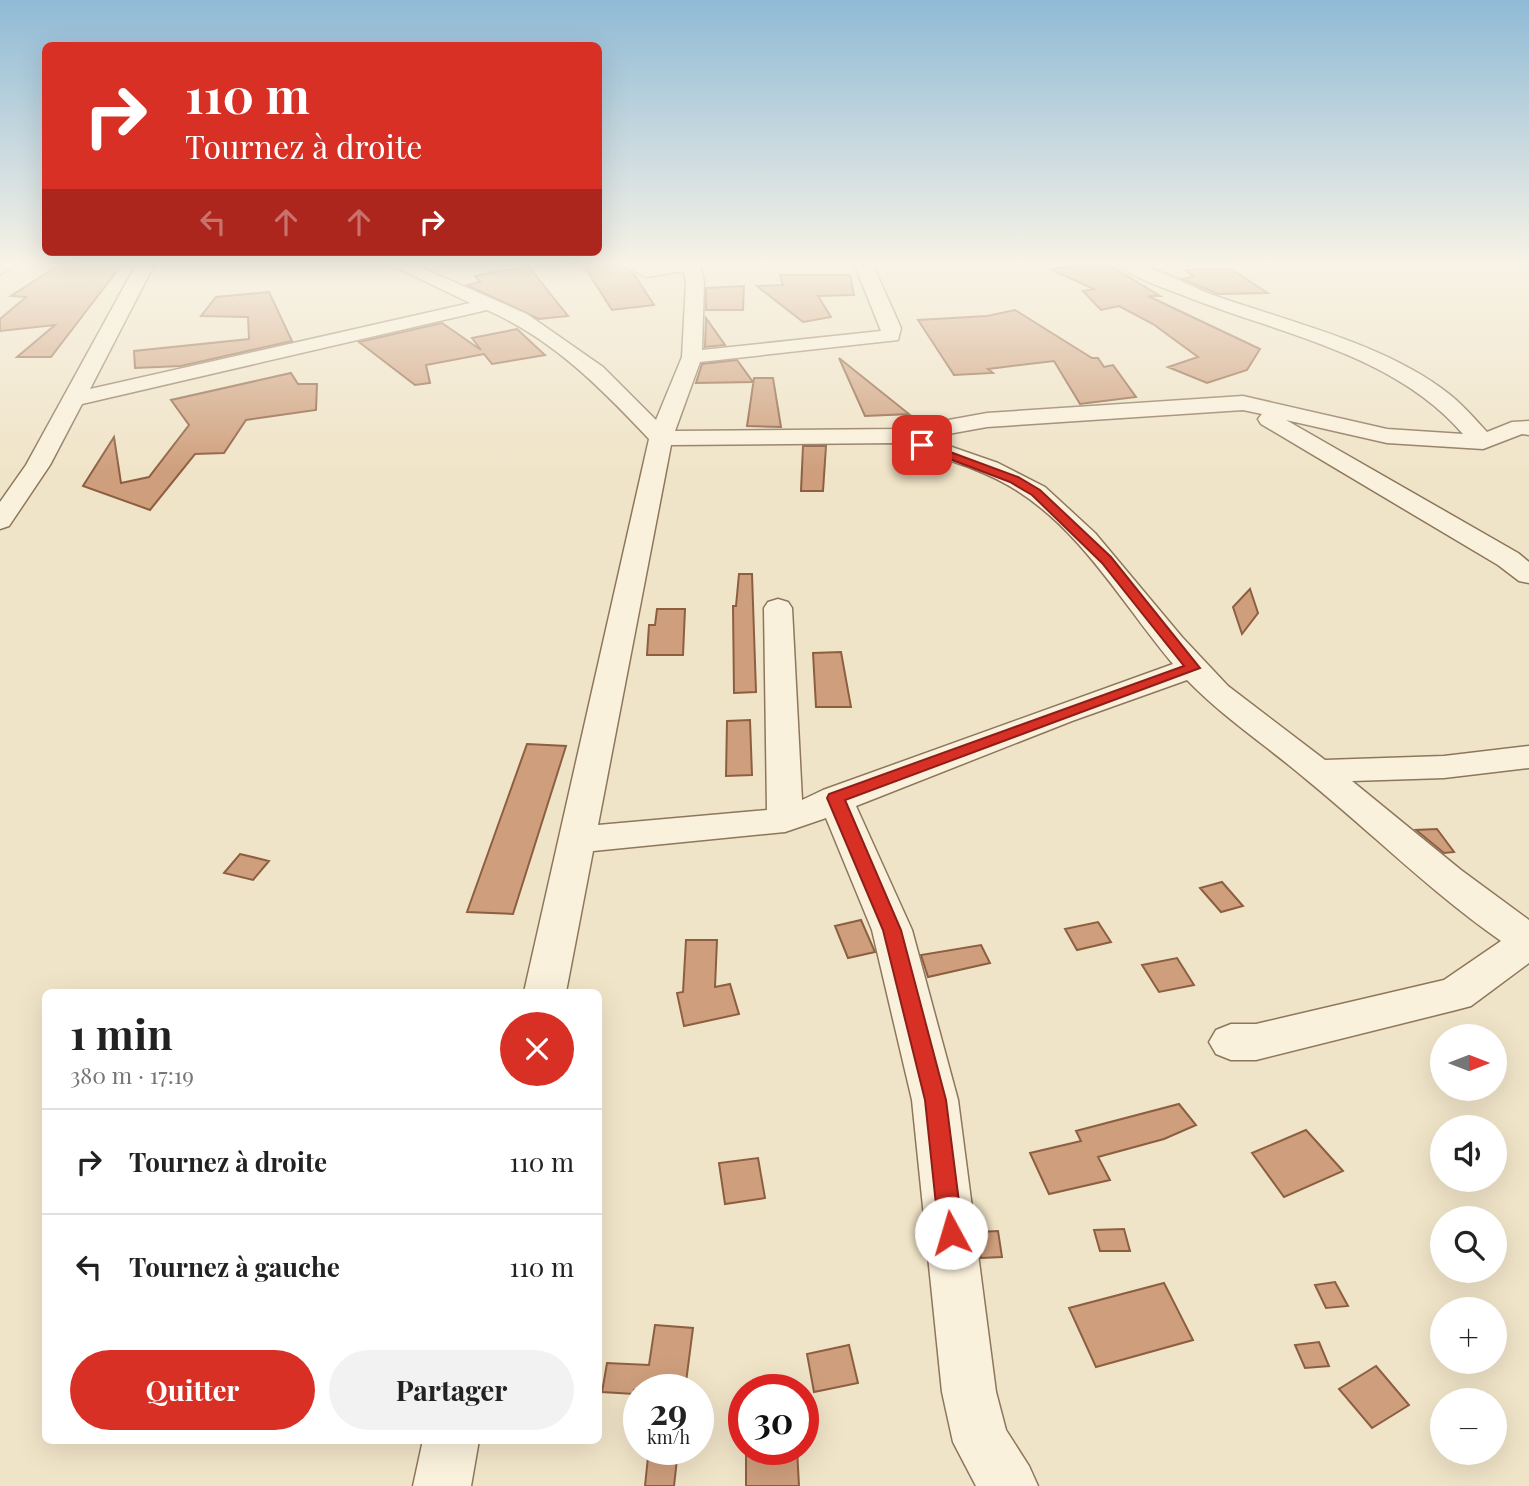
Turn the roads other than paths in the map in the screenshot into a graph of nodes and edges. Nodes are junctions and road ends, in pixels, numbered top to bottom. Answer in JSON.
{"nodes":[{"id":1,"x":109,"y":332,"type":"edge"},
{"id":2,"x":365,"y":332,"type":"edge"},
{"id":3,"x":541,"y":332,"type":"edge"},
{"id":4,"x":693,"y":332,"type":"edge"},
{"id":5,"x":891,"y":332,"type":"edge"},
{"id":6,"x":1301,"y":332,"type":"edge"},
{"id":7,"x":692,"y":357,"type":"junction"},
{"id":8,"x":73,"y":399,"type":"junction"},
{"id":9,"x":1243,"y":403,"type":"junction"},
{"id":10,"x":1529,"y":428,"type":"edge"},
{"id":11,"x":899,"y":436,"type":"junction"},
{"id":12,"x":661,"y":438,"type":"junction"},
{"id":13,"x":1483,"y":442,"type":"junction"},
{"id":14,"x":0,"y":521,"type":"edge"},
{"id":15,"x":1522,"y":568,"type":"edge"},
{"id":16,"x":778,"y":608,"type":"dead end"},
{"id":17,"x":1193,"y":668,"type":"junction"},
{"id":18,"x":1529,"y":757,"type":"edge"},
{"id":19,"x":1319,"y":771,"type":"junction"},
{"id":20,"x":835,"y":798,"type":"junction"},
{"id":21,"x":785,"y":820,"type":"junction"},
{"id":22,"x":577,"y":840,"type":"junction"},
{"id":23,"x":1529,"y":941,"type":"edge"},
{"id":24,"x":546,"y":989,"type":"edge"},
{"id":25,"x":1231,"y":1042,"type":"dead end"},
{"id":26,"x":450,"y":1444,"type":"edge"},
{"id":27,"x":442,"y":1486,"type":"edge"},
{"id":28,"x":1009,"y":1486,"type":"edge"}],
"edges":[{"from":1,"to":8,"type":"street"},
{"from":2,"to":8,"type":"street"},
{"from":3,"to":12,"type":"street"},
{"from":4,"to":7,"type":"street"},
{"from":5,"to":7,"type":"street"},
{"from":6,"to":13,"type":"street"},
{"from":7,"to":12,"type":"street"},
{"from":8,"to":14,"type":"street"},
{"from":9,"to":11,"type":"street"},
{"from":9,"to":13,"type":"street"},
{"from":9,"to":15,"type":"street"},
{"from":10,"to":13,"type":"street"},
{"from":11,"to":12,"type":"street"},
{"from":11,"to":17,"type":"street"},
{"from":12,"to":22,"type":"street"},
{"from":16,"to":21,"type":"street"},
{"from":17,"to":19,"type":"street"},
{"from":17,"to":20,"type":"street"},
{"from":18,"to":19,"type":"street"},
{"from":19,"to":23,"type":"street"},
{"from":20,"to":21,"type":"street"},
{"from":20,"to":28,"type":"street"},
{"from":21,"to":22,"type":"street"},
{"from":22,"to":24,"type":"street"},
{"from":23,"to":25,"type":"street"},
{"from":26,"to":27,"type":"street"}]}
